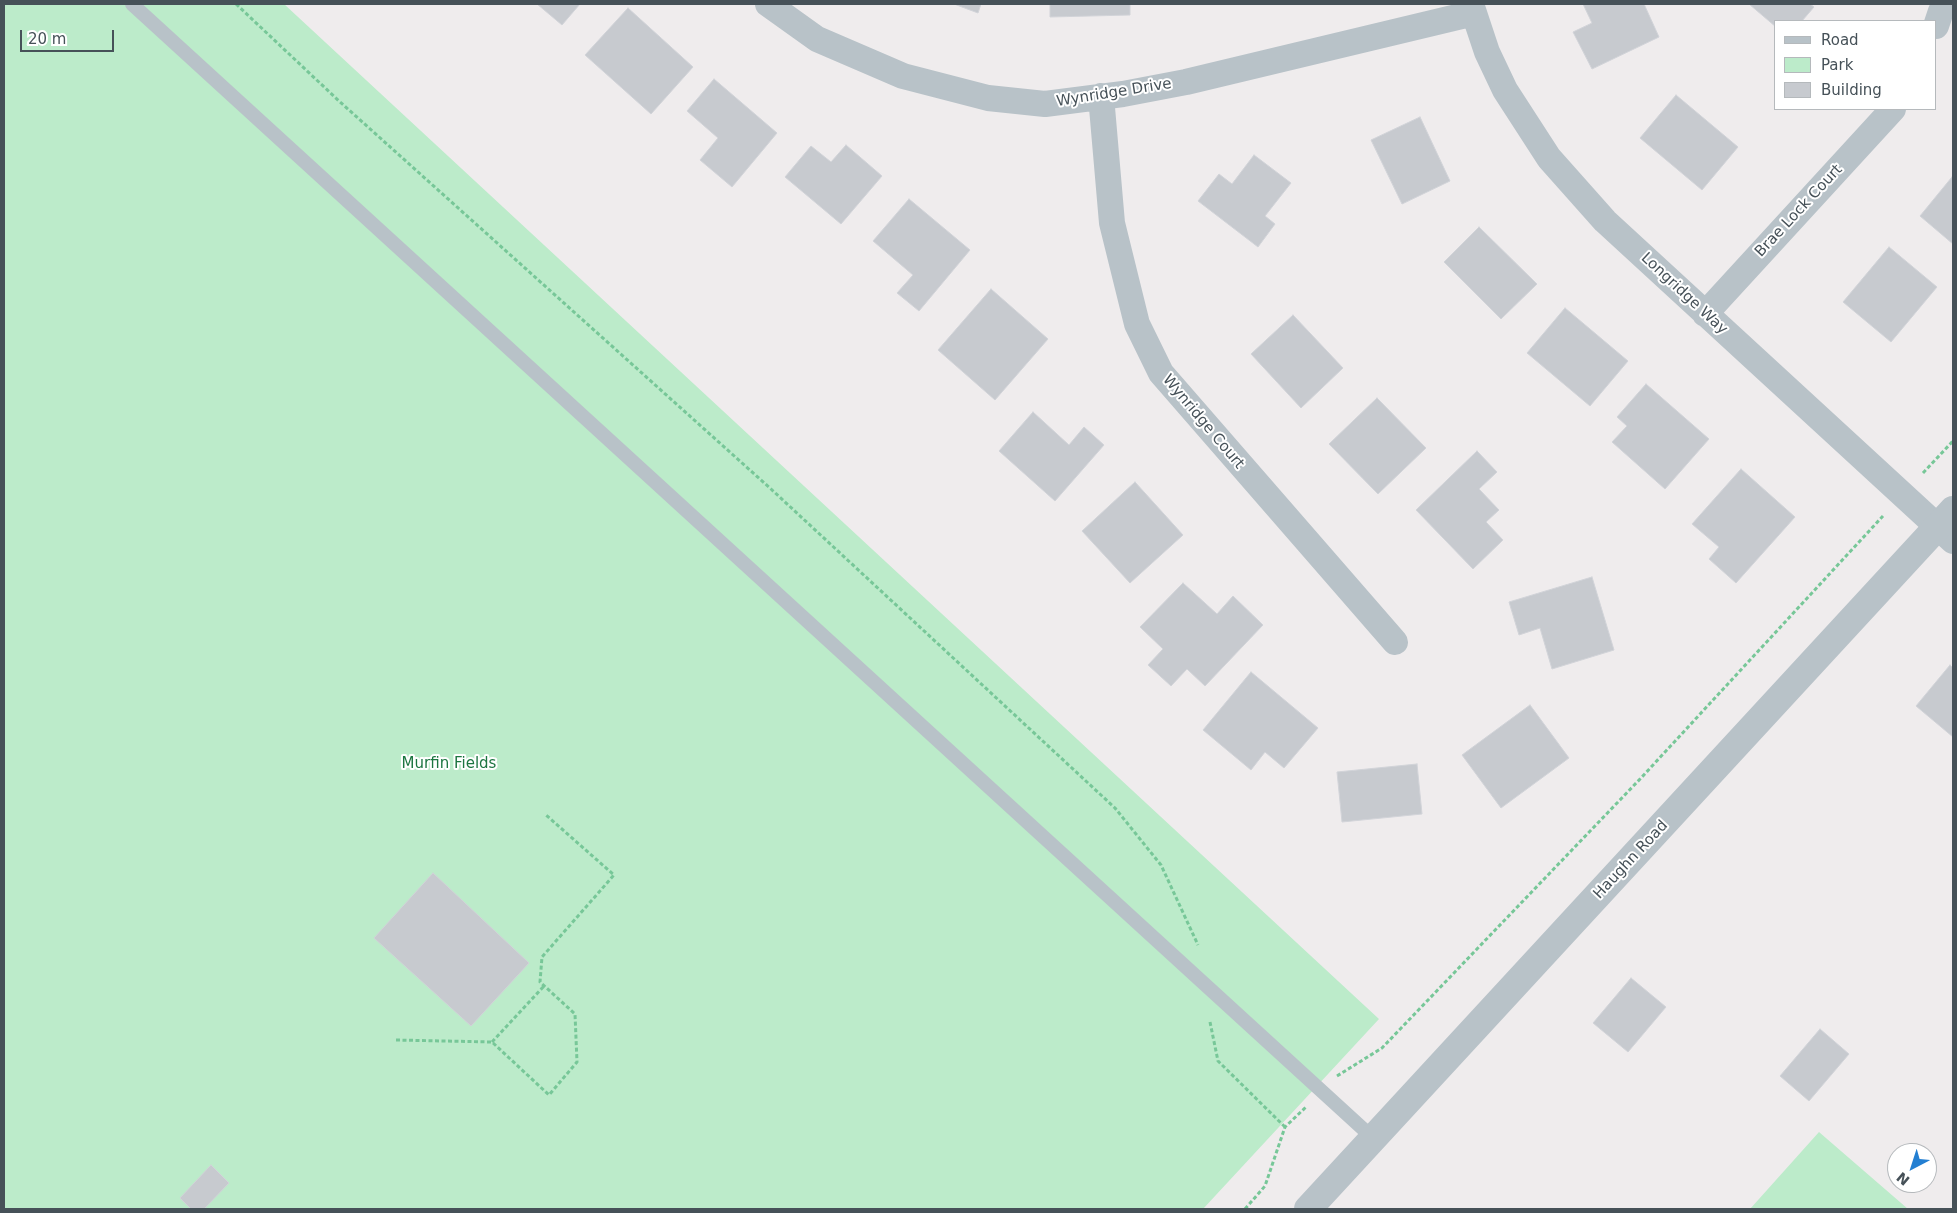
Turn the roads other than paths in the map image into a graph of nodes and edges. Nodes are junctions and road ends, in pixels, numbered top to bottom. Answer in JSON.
{"nodes":[{"id":1,"x":132,"y":4,"type":"edge"},
{"id":2,"x":768,"y":4,"type":"edge"},
{"id":3,"x":1472,"y":9,"type":"edge"},
{"id":4,"x":1101,"y":96,"type":"junction"},
{"id":5,"x":1892,"y":110,"type":"edge"},
{"id":6,"x":1704,"y":314,"type":"junction"},
{"id":7,"x":1948,"y":526,"type":"edge"},
{"id":8,"x":1395,"y":642,"type":"dead end"},
{"id":9,"x":1373,"y":1138,"type":"junction"},
{"id":10,"x":1308,"y":1209,"type":"edge"}],
"edges":[{"from":1,"to":9,"type":"lane"},
{"from":2,"to":4,"type":"street","name":"Wynridge Drive"},
{"from":3,"to":4,"type":"street","name":"Wynridge Drive"},
{"from":3,"to":6,"type":"street","name":"Longridge Way"},
{"from":4,"to":8,"type":"street","name":"Wynridge Court"},
{"from":5,"to":6,"type":"street","name":"Brae Lock Court"},
{"from":6,"to":7,"type":"street","name":"Longridge Way"},
{"from":7,"to":9,"type":"street","name":"Haughn Road"},
{"from":9,"to":10,"type":"street","name":"Haughn Road"}]}
